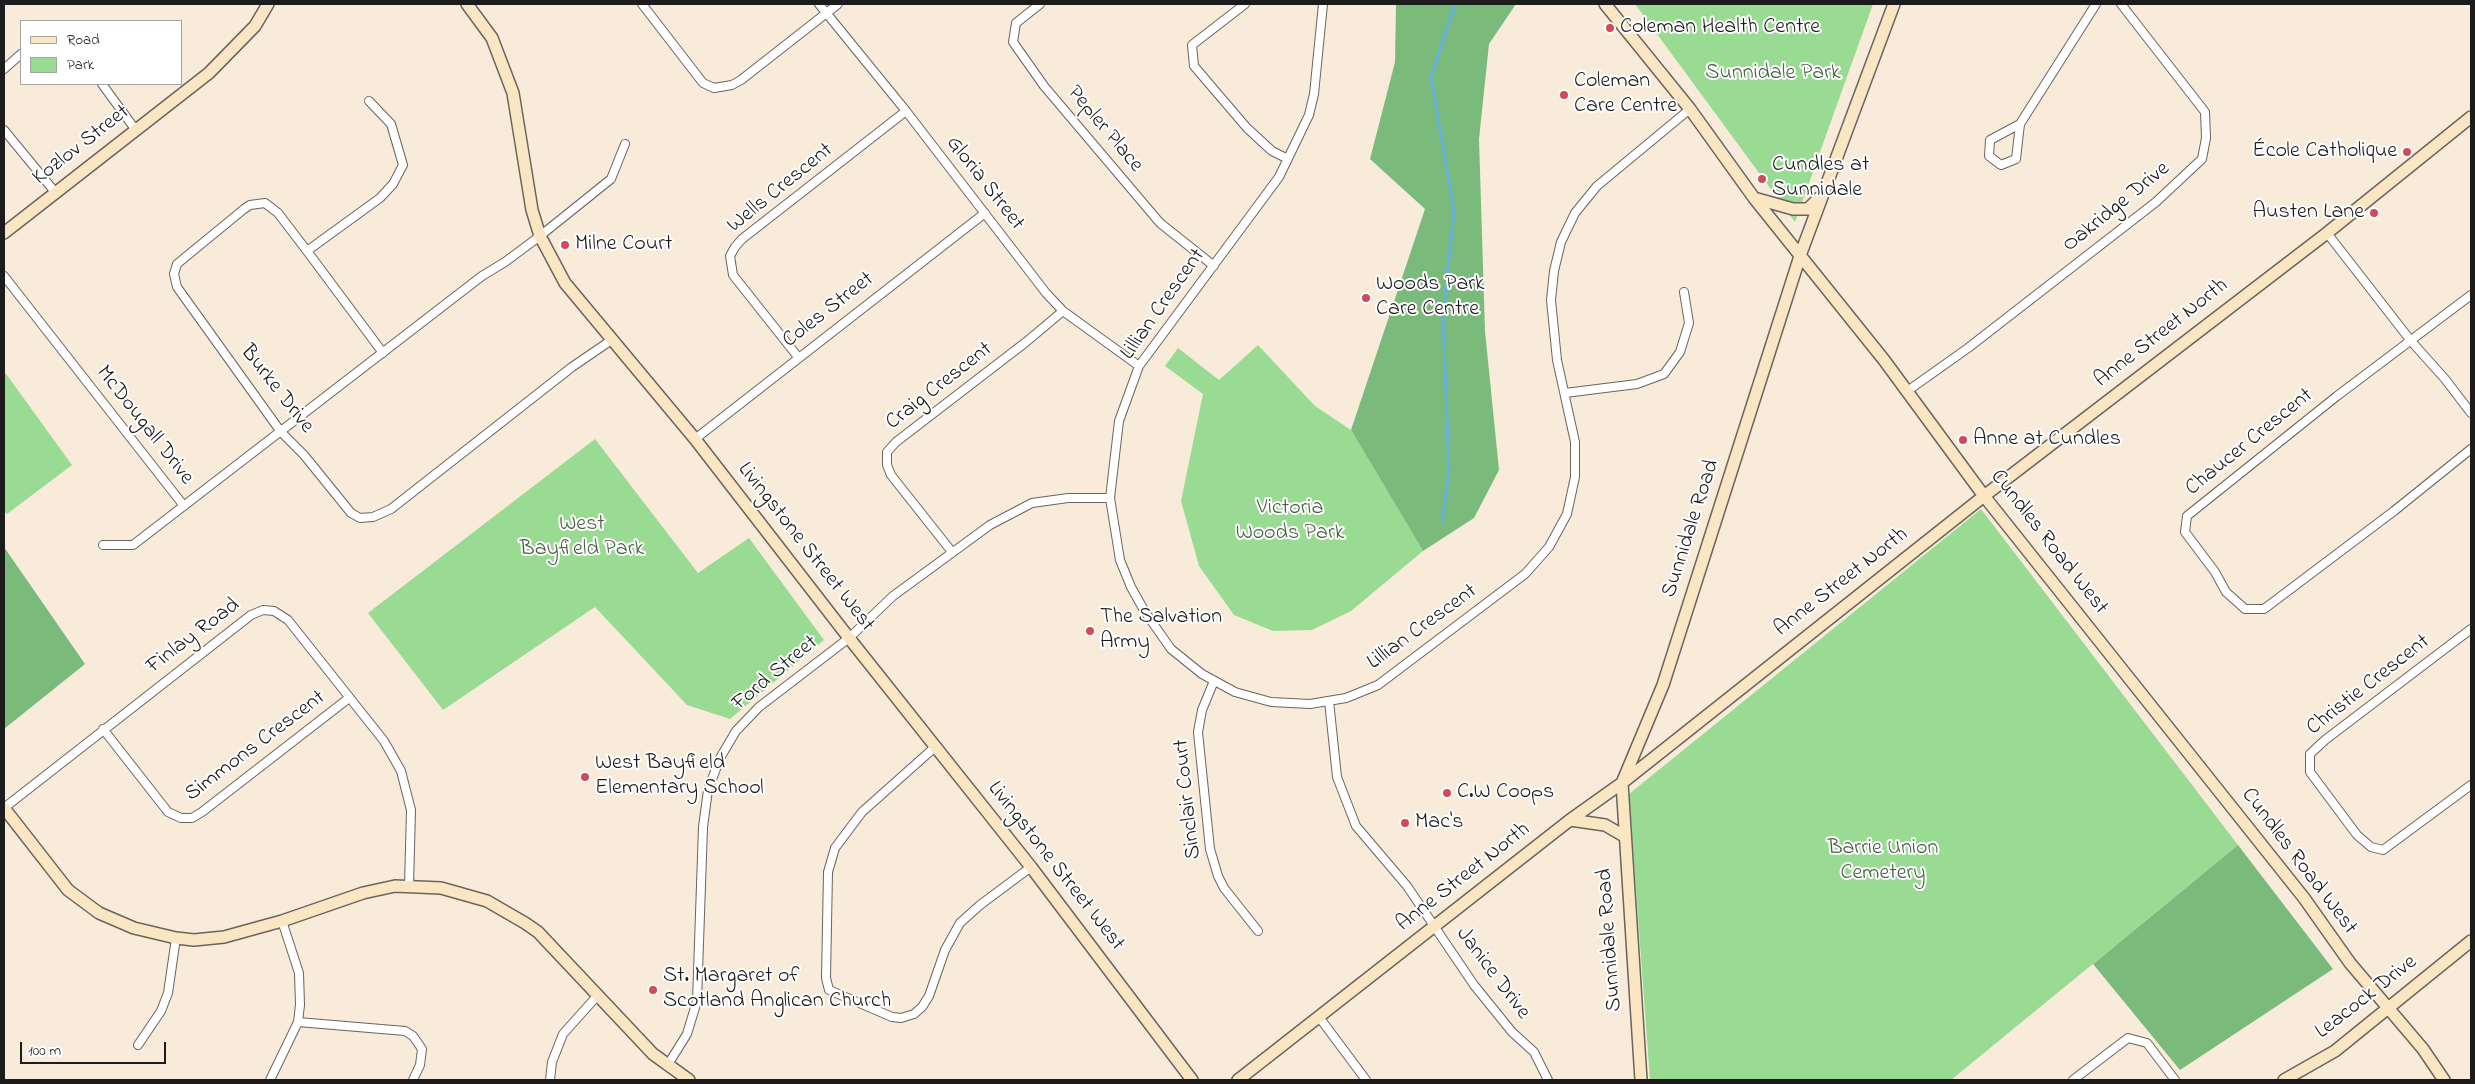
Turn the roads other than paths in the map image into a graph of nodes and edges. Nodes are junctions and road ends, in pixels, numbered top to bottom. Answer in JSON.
{"nodes":[{"id":1,"x":268,"y":4,"type":"edge"},
{"id":2,"x":467,"y":4,"type":"edge"},
{"id":3,"x":642,"y":4,"type":"edge"},
{"id":4,"x":819,"y":4,"type":"edge"},
{"id":5,"x":838,"y":4,"type":"edge"},
{"id":6,"x":1040,"y":4,"type":"edge"},
{"id":7,"x":1245,"y":4,"type":"edge"},
{"id":8,"x":1323,"y":4,"type":"edge"},
{"id":9,"x":1605,"y":4,"type":"edge"},
{"id":10,"x":1894,"y":4,"type":"edge"},
{"id":11,"x":2096,"y":4,"type":"edge"},
{"id":12,"x":2121,"y":4,"type":"edge"},
{"id":13,"x":827,"y":13,"type":"junction"},
{"id":14,"x":20,"y":55,"type":"edge"},
{"id":15,"x":4,"y":69,"type":"edge"},
{"id":16,"x":103,"y":85,"type":"edge"},
{"id":17,"x":369,"y":101,"type":"dead end"},
{"id":18,"x":1690,"y":109,"type":"junction"},
{"id":19,"x":906,"y":111,"type":"junction"},
{"id":20,"x":2471,"y":117,"type":"edge"},
{"id":21,"x":2020,"y":124,"type":"junction"},
{"id":22,"x":135,"y":129,"type":"junction"},
{"id":23,"x":4,"y":130,"type":"edge"},
{"id":24,"x":625,"y":144,"type":"dead end"},
{"id":25,"x":1286,"y":158,"type":"junction"},
{"id":26,"x":55,"y":192,"type":"junction"},
{"id":27,"x":1820,"y":197,"type":"junction"},
{"id":28,"x":1754,"y":198,"type":"junction"},
{"id":29,"x":985,"y":213,"type":"junction"},
{"id":30,"x":2327,"y":232,"type":"junction"},
{"id":31,"x":4,"y":233,"type":"edge"},
{"id":32,"x":540,"y":236,"type":"junction"},
{"id":33,"x":307,"y":251,"type":"junction"},
{"id":34,"x":1801,"y":254,"type":"junction"},
{"id":35,"x":1214,"y":266,"type":"junction"},
{"id":36,"x":4,"y":276,"type":"edge"},
{"id":37,"x":1684,"y":292,"type":"dead end"},
{"id":38,"x":2471,"y":296,"type":"edge"},
{"id":39,"x":1063,"y":311,"type":"junction"},
{"id":40,"x":613,"y":339,"type":"junction"},
{"id":41,"x":2411,"y":341,"type":"junction"},
{"id":42,"x":383,"y":353,"type":"junction"},
{"id":43,"x":798,"y":357,"type":"junction"},
{"id":44,"x":1139,"y":366,"type":"junction"},
{"id":45,"x":1906,"y":392,"type":"junction"},
{"id":46,"x":1565,"y":393,"type":"junction"},
{"id":47,"x":2471,"y":412,"type":"edge"},
{"id":48,"x":281,"y":432,"type":"junction"},
{"id":49,"x":695,"y":439,"type":"junction"},
{"id":50,"x":2471,"y":449,"type":"edge"},
{"id":51,"x":1984,"y":496,"type":"junction"},
{"id":52,"x":1110,"y":498,"type":"junction"},
{"id":53,"x":184,"y":506,"type":"junction"},
{"id":54,"x":102,"y":545,"type":"dead end"},
{"id":55,"x":952,"y":552,"type":"junction"},
{"id":56,"x":2471,"y":629,"type":"edge"},
{"id":57,"x":848,"y":638,"type":"junction"},
{"id":58,"x":1214,"y":681,"type":"junction"},
{"id":59,"x":349,"y":698,"type":"junction"},
{"id":60,"x":1328,"y":701,"type":"junction"},
{"id":61,"x":103,"y":729,"type":"junction"},
{"id":62,"x":935,"y":747,"type":"junction"},
{"id":63,"x":1622,"y":783,"type":"junction"},
{"id":64,"x":2471,"y":785,"type":"edge"},
{"id":65,"x":4,"y":808,"type":"edge"},
{"id":66,"x":1570,"y":820,"type":"junction"},
{"id":67,"x":1624,"y":836,"type":"junction"},
{"id":68,"x":1031,"y":867,"type":"junction"},
{"id":69,"x":409,"y":886,"type":"junction"},
{"id":70,"x":282,"y":922,"type":"junction"},
{"id":71,"x":1435,"y":926,"type":"junction"},
{"id":72,"x":1258,"y":931,"type":"dead end"},
{"id":73,"x":176,"y":938,"type":"junction"},
{"id":74,"x":2471,"y":941,"type":"edge"},
{"id":75,"x":597,"y":996,"type":"junction"},
{"id":76,"x":2389,"y":1006,"type":"junction"},
{"id":77,"x":1319,"y":1017,"type":"junction"},
{"id":78,"x":298,"y":1022,"type":"junction"},
{"id":79,"x":138,"y":1045,"type":"dead end"},
{"id":80,"x":667,"y":1066,"type":"junction"},
{"id":81,"x":2297,"y":1077,"type":"edge"},
{"id":82,"x":270,"y":1080,"type":"edge"},
{"id":83,"x":413,"y":1080,"type":"edge"},
{"id":84,"x":550,"y":1080,"type":"edge"},
{"id":85,"x":689,"y":1080,"type":"edge"},
{"id":86,"x":1192,"y":1080,"type":"edge"},
{"id":87,"x":1238,"y":1080,"type":"edge"},
{"id":88,"x":1366,"y":1080,"type":"edge"},
{"id":89,"x":1548,"y":1080,"type":"edge"},
{"id":90,"x":1641,"y":1080,"type":"edge"},
{"id":91,"x":2073,"y":1080,"type":"edge"},
{"id":92,"x":2175,"y":1080,"type":"edge"},
{"id":93,"x":2284,"y":1080,"type":"edge"},
{"id":94,"x":2444,"y":1080,"type":"edge"}],
"edges":[{"from":1,"to":22,"type":"street","name":"Kozlov Street"},
{"from":2,"to":32,"type":"street","name":"Livingstone Street West"},
{"from":3,"to":13,"type":"street"},
{"from":4,"to":13,"type":"street","name":"Gloria Street"},
{"from":5,"to":13,"type":"street"},
{"from":6,"to":35,"type":"street","name":"Pepler Place"},
{"from":7,"to":25,"type":"street"},
{"from":8,"to":25,"type":"street","name":"Lillian Crescent"},
{"from":9,"to":18,"type":"street","name":"Cundles Road West"},
{"from":10,"to":27,"type":"street","name":"Sunnidale Road"},
{"from":11,"to":21,"type":"street"},
{"from":12,"to":45,"type":"street","name":"Oakridge Drive"},
{"from":13,"to":19,"type":"street","name":"Gloria Street"},
{"from":14,"to":15,"type":"street"},
{"from":16,"to":22,"type":"street"},
{"from":17,"to":33,"type":"street"},
{"from":18,"to":28,"type":"street","name":"Cundles Road West"},
{"from":18,"to":46,"type":"street","name":"Lillian Crescent"},
{"from":19,"to":29,"type":"street","name":"Gloria Street"},
{"from":19,"to":43,"type":"street","name":"Wells Crescent"},
{"from":20,"to":30,"type":"street","name":"Anne Street North"},
{"from":21,"to":21,"type":"street"},
{"from":22,"to":26,"type":"street","name":"Kozlov Street"},
{"from":23,"to":26,"type":"street"},
{"from":24,"to":32,"type":"street"},
{"from":25,"to":35,"type":"street","name":"Lillian Crescent"},
{"from":26,"to":31,"type":"street","name":"Kozlov Street"},
{"from":27,"to":28,"type":"street"},
{"from":27,"to":34,"type":"street","name":"Sunnidale Road"},
{"from":28,"to":34,"type":"street","name":"Cundles Road West"},
{"from":29,"to":39,"type":"street","name":"Gloria Street"},
{"from":29,"to":43,"type":"street","name":"Coles Street"},
{"from":30,"to":41,"type":"street"},
{"from":30,"to":51,"type":"street","name":"Anne Street North"},
{"from":32,"to":40,"type":"street","name":"Livingstone Street West"},
{"from":32,"to":42,"type":"street","name":"McDougall Drive"},
{"from":33,"to":42,"type":"street","name":"Burke Drive"},
{"from":33,"to":48,"type":"street","name":"Burke Drive"},
{"from":34,"to":45,"type":"street","name":"Cundles Road West"},
{"from":34,"to":63,"type":"street","name":"Sunnidale Road"},
{"from":35,"to":44,"type":"street","name":"Lillian Crescent"},
{"from":36,"to":53,"type":"street","name":"McDougall Drive"},
{"from":37,"to":46,"type":"street"},
{"from":38,"to":41,"type":"street","name":"Chaucer Crescent"},
{"from":39,"to":44,"type":"street","name":"Gloria Street"},
{"from":39,"to":55,"type":"street","name":"Craig Crescent"},
{"from":40,"to":48,"type":"street","name":"Burke Drive"},
{"from":40,"to":49,"type":"street","name":"Livingstone Street West"},
{"from":41,"to":47,"type":"street"},
{"from":41,"to":50,"type":"street","name":"Chaucer Crescent"},
{"from":42,"to":48,"type":"street","name":"McDougall Drive"},
{"from":43,"to":49,"type":"street","name":"Coles Street"},
{"from":44,"to":52,"type":"street","name":"Lillian Crescent"},
{"from":45,"to":51,"type":"street","name":"Cundles Road West"},
{"from":46,"to":60,"type":"street","name":"Lillian Crescent"},
{"from":48,"to":53,"type":"street","name":"McDougall Drive"},
{"from":49,"to":57,"type":"street","name":"Livingstone Street West"},
{"from":51,"to":63,"type":"street","name":"Anne Street North"},
{"from":51,"to":76,"type":"street","name":"Cundles Road West"},
{"from":52,"to":55,"type":"street","name":"Ford Street"},
{"from":52,"to":58,"type":"street","name":"Lillian Crescent"},
{"from":53,"to":54,"type":"street"},
{"from":55,"to":57,"type":"street","name":"Ford Street"},
{"from":56,"to":64,"type":"street","name":"Christie Crescent"},
{"from":57,"to":62,"type":"street","name":"Livingstone Street West"},
{"from":57,"to":80,"type":"street","name":"Ford Street"},
{"from":58,"to":60,"type":"street","name":"Lillian Crescent"},
{"from":58,"to":72,"type":"street","name":"Sinclair Court"},
{"from":59,"to":61,"type":"street","name":"Finlay Road"},
{"from":59,"to":61,"type":"street","name":"Simmons Crescent"},
{"from":59,"to":69,"type":"street","name":"Finlay Road"},
{"from":60,"to":71,"type":"street","name":"Janice Drive"},
{"from":61,"to":65,"type":"street","name":"Finlay Road"},
{"from":62,"to":68,"type":"street","name":"Livingstone Street West"},
{"from":62,"to":68,"type":"street"},
{"from":63,"to":66,"type":"street","name":"Anne Street North"},
{"from":63,"to":67,"type":"street","name":"Sunnidale Road"},
{"from":65,"to":73,"type":"street"},
{"from":66,"to":67,"type":"street"},
{"from":66,"to":71,"type":"street","name":"Anne Street North"},
{"from":67,"to":90,"type":"street","name":"Sunnidale Road"},
{"from":68,"to":86,"type":"street","name":"Livingstone Street West"},
{"from":69,"to":70,"type":"street"},
{"from":69,"to":75,"type":"street"},
{"from":70,"to":73,"type":"street"},
{"from":70,"to":78,"type":"street"},
{"from":71,"to":77,"type":"street","name":"Anne Street North"},
{"from":71,"to":89,"type":"street","name":"Janice Drive"},
{"from":73,"to":79,"type":"street"},
{"from":74,"to":76,"type":"street","name":"Leacock Drive"},
{"from":75,"to":80,"type":"street"},
{"from":75,"to":84,"type":"street"},
{"from":76,"to":81,"type":"street","name":"Leacock Drive"},
{"from":76,"to":94,"type":"street","name":"Cundles Road West"},
{"from":77,"to":87,"type":"street","name":"Anne Street North"},
{"from":77,"to":88,"type":"street"},
{"from":78,"to":82,"type":"street"},
{"from":78,"to":83,"type":"street"},
{"from":80,"to":85,"type":"street"},
{"from":81,"to":93,"type":"street","name":"Leacock Drive"},
{"from":91,"to":92,"type":"street"}]}
